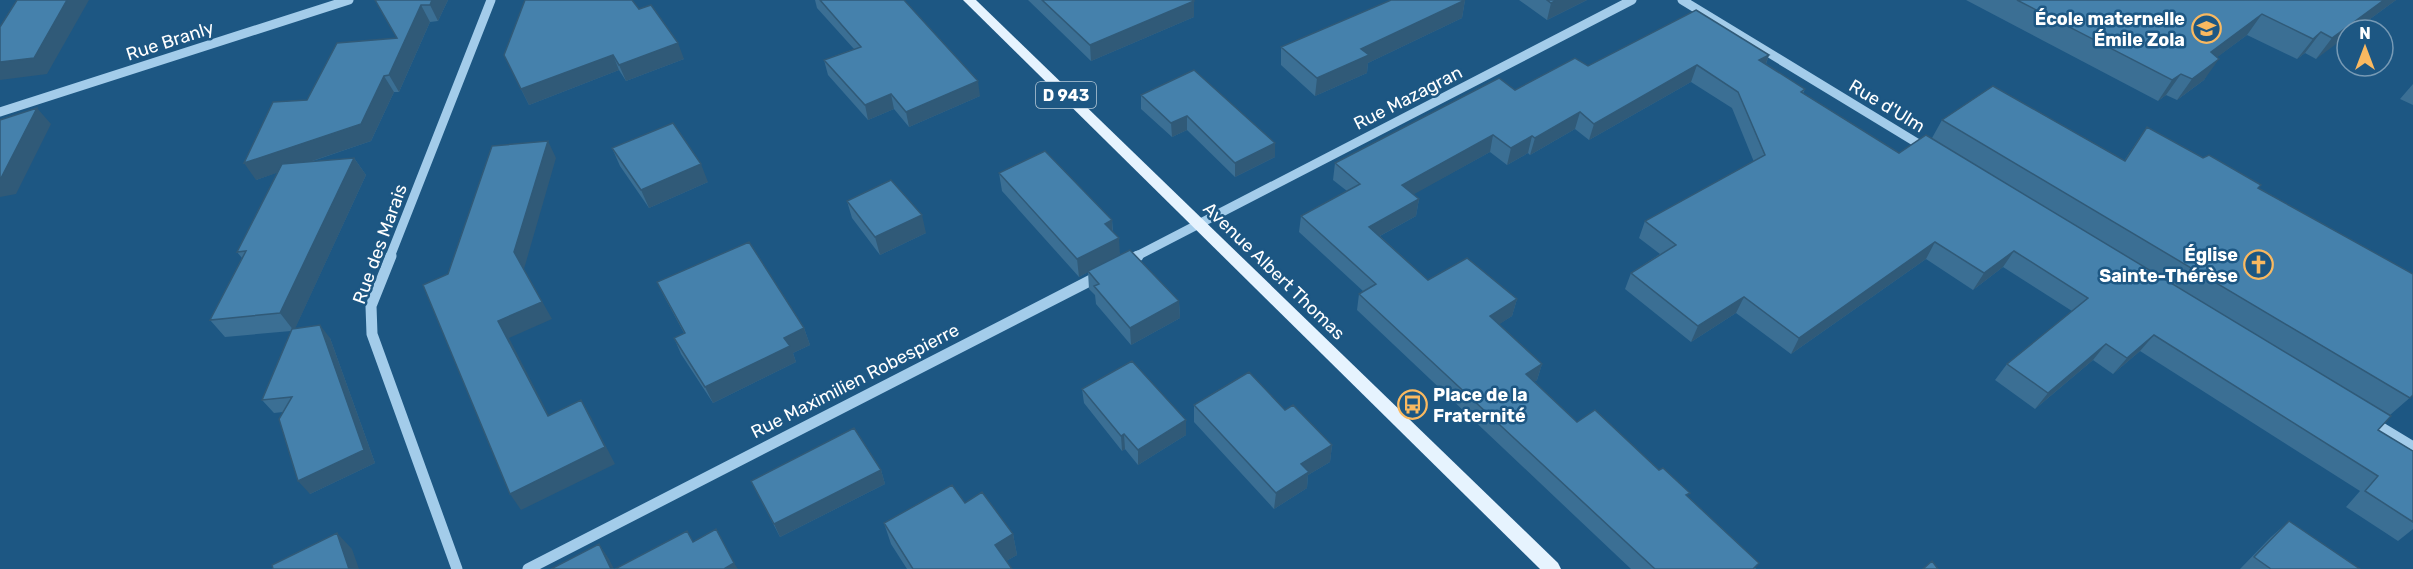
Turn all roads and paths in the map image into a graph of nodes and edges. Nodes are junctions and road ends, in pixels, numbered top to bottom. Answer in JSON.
{"nodes":[{"id":1,"x":349,"y":0,"type":"edge"},
{"id":2,"x":491,"y":0,"type":"edge"},
{"id":3,"x":969,"y":0,"type":"edge"},
{"id":4,"x":1632,"y":0,"type":"edge"},
{"id":5,"x":1682,"y":0,"type":"edge"},
{"id":6,"x":0,"y":112,"type":"edge"},
{"id":7,"x":1936,"y":155,"type":"edge"},
{"id":8,"x":1198,"y":224,"type":"junction"},
{"id":9,"x":2362,"y":416,"type":"edge"},
{"id":10,"x":2413,"y":447,"type":"edge"},
{"id":11,"x":458,"y":569,"type":"edge"},
{"id":12,"x":528,"y":569,"type":"edge"},
{"id":13,"x":1552,"y":569,"type":"edge"}],
"edges":[{"from":1,"to":6,"type":"street","name":"Rue Branly"},
{"from":2,"to":11,"type":"street","name":"Rue des Marais"},
{"from":3,"to":8,"type":"main road","name":"Avenue Albert Thomas","number":"D 943"},
{"from":4,"to":8,"type":"street","name":"Rue Mazagran"},
{"from":5,"to":7,"type":"street","name":"Rue d'Ulm"},
{"from":8,"to":12,"type":"street","name":"Rue Maximilien Robespierre"},
{"from":8,"to":13,"type":"main road","name":"Avenue Albert Thomas","number":"D 943"},
{"from":9,"to":10,"type":"street"}]}
